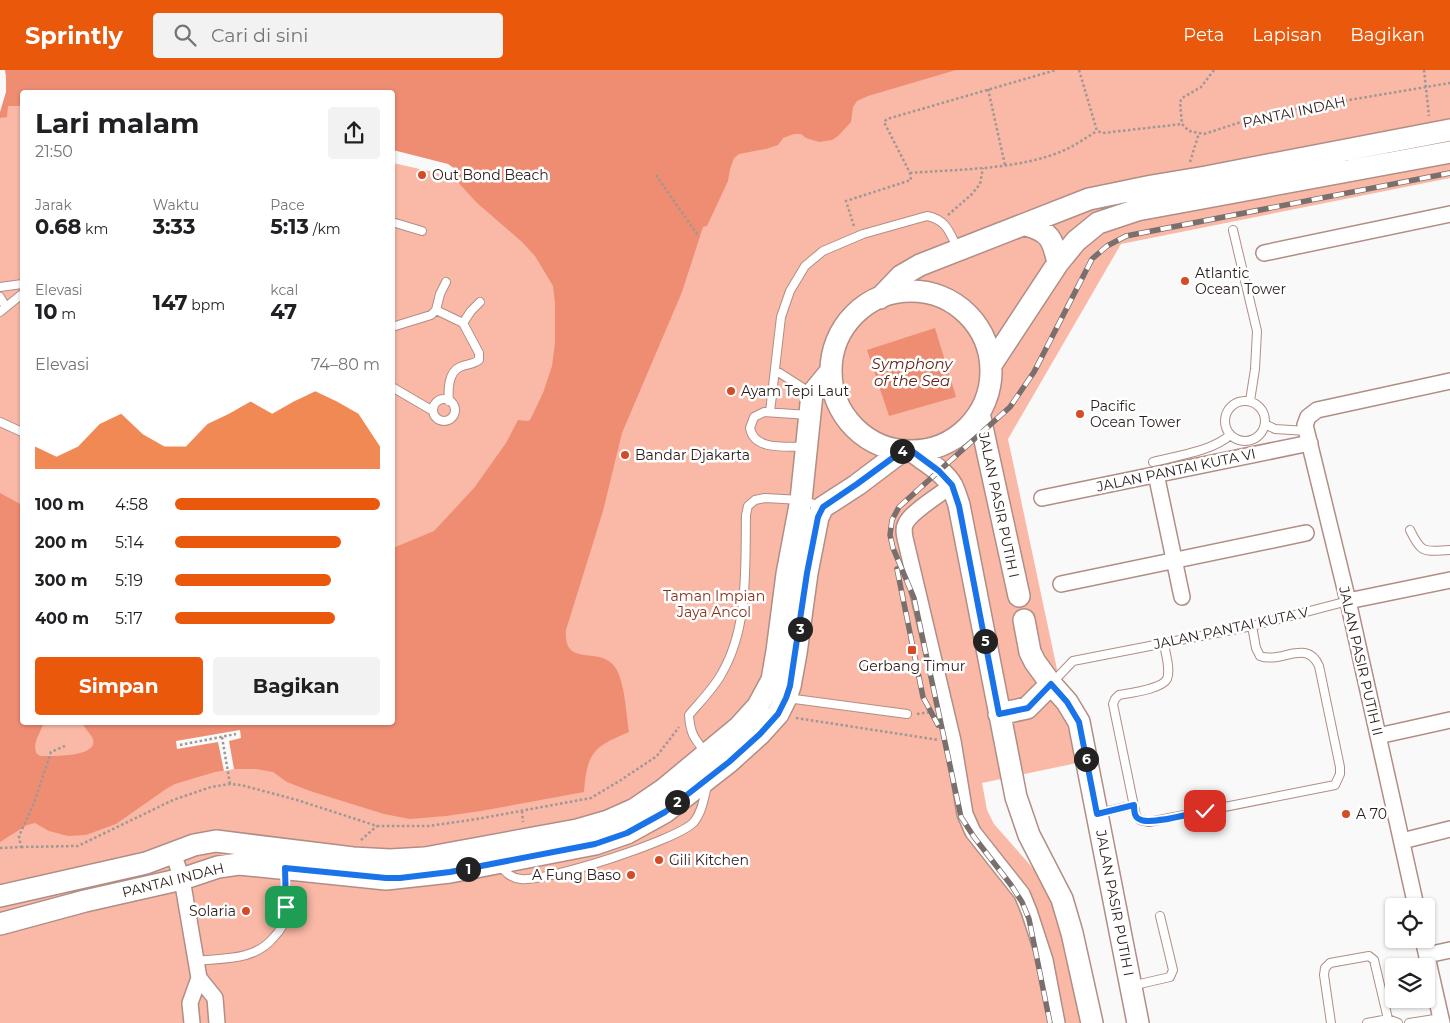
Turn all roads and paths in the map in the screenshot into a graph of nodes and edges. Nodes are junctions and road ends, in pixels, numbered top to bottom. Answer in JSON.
{"nodes":[{"id":1,"x":1056,"y":70,"type":"edge"},
{"id":2,"x":1079,"y":70,"type":"edge"},
{"id":3,"x":1214,"y":70,"type":"edge"},
{"id":4,"x":1424,"y":70,"type":"edge"},
{"id":5,"x":1450,"y":82,"type":"edge"},
{"id":6,"x":1426,"y":87,"type":"junction"},
{"id":7,"x":988,"y":89,"type":"junction"},
{"id":8,"x":1182,"y":124,"type":"junction"},
{"id":9,"x":1097,"y":131,"type":"junction"},
{"id":10,"x":1440,"y":132,"type":"edge"},
{"id":11,"x":1199,"y":133,"type":"junction"},
{"id":12,"x":1450,"y":152,"type":"edge"},
{"id":13,"x":1005,"y":165,"type":"junction"},
{"id":14,"x":983,"y":168,"type":"junction"},
{"id":15,"x":910,"y":173,"type":"junction"},
{"id":16,"x":656,"y":175,"type":"dead end"},
{"id":17,"x":1185,"y":180,"type":"junction"},
{"id":18,"x":1450,"y":214,"type":"edge"},
{"id":19,"x":941,"y":221,"type":"junction"},
{"id":20,"x":395,"y":223,"type":"edge"},
{"id":21,"x":1026,"y":225,"type":"junction"},
{"id":22,"x":1234,"y":230,"type":"dead end"},
{"id":23,"x":422,"y":231,"type":"dead end"},
{"id":24,"x":857,"y":236,"type":"junction"},
{"id":25,"x":699,"y":237,"type":"dead end"},
{"id":26,"x":959,"y":251,"type":"junction"},
{"id":27,"x":1264,"y":253,"type":"dead end"},
{"id":28,"x":1058,"y":263,"type":"junction"},
{"id":29,"x":446,"y":282,"type":"dead end"},
{"id":30,"x":20,"y":284,"type":"edge"},
{"id":31,"x":0,"y":286,"type":"edge"},
{"id":32,"x":20,"y":296,"type":"edge"},
{"id":33,"x":0,"y":297,"type":"edge"},
{"id":34,"x":880,"y":298,"type":"junction"},
{"id":35,"x":480,"y":302,"type":"dead end"},
{"id":36,"x":6,"y":306,"type":"junction"},
{"id":37,"x":436,"y":310,"type":"junction"},
{"id":38,"x":0,"y":312,"type":"edge"},
{"id":39,"x":463,"y":323,"type":"junction"},
{"id":40,"x":395,"y":325,"type":"edge"},
{"id":41,"x":991,"y":365,"type":"junction"},
{"id":42,"x":775,"y":370,"type":"junction"},
{"id":43,"x":830,"y":372,"type":"junction"},
{"id":44,"x":1450,"y":381,"type":"edge"},
{"id":45,"x":395,"y":389,"type":"edge"},
{"id":46,"x":812,"y":394,"type":"junction"},
{"id":47,"x":450,"y":401,"type":"junction"},
{"id":48,"x":1250,"y":401,"type":"junction"},
{"id":49,"x":434,"y":411,"type":"junction"},
{"id":50,"x":770,"y":412,"type":"junction"},
{"id":51,"x":980,"y":413,"type":"junction"},
{"id":52,"x":810,"y":415,"type":"junction"},
{"id":53,"x":0,"y":422,"type":"edge"},
{"id":54,"x":1265,"y":424,"type":"junction"},
{"id":55,"x":1308,"y":430,"type":"junction"},
{"id":56,"x":20,"y":431,"type":"edge"},
{"id":57,"x":1230,"y":435,"type":"junction"},
{"id":58,"x":806,"y":447,"type":"junction"},
{"id":59,"x":907,"y":451,"type":"junction"},
{"id":60,"x":1155,"y":468,"type":"junction"},
{"id":61,"x":952,"y":485,"type":"junction"},
{"id":62,"x":1042,"y":498,"type":"dead end"},
{"id":63,"x":801,"y":500,"type":"junction"},
{"id":64,"x":823,"y":507,"type":"junction"},
{"id":65,"x":1410,"y":530,"type":"dead end"},
{"id":66,"x":1306,"y":533,"type":"dead end"},
{"id":67,"x":1450,"y":550,"type":"edge"},
{"id":68,"x":1174,"y":560,"type":"junction"},
{"id":69,"x":1450,"y":580,"type":"edge"},
{"id":70,"x":1061,"y":584,"type":"dead end"},
{"id":71,"x":1019,"y":596,"type":"dead end"},
{"id":72,"x":1182,"y":597,"type":"dead end"},
{"id":73,"x":1348,"y":601,"type":"junction"},
{"id":74,"x":1024,"y":620,"type":"dead end"},
{"id":75,"x":1252,"y":626,"type":"junction"},
{"id":76,"x":1164,"y":643,"type":"junction"},
{"id":77,"x":1051,"y":684,"type":"junction"},
{"id":78,"x":783,"y":704,"type":"junction"},
{"id":79,"x":946,"y":711,"type":"junction"},
{"id":80,"x":907,"y":714,"type":"joint"},
{"id":81,"x":999,"y":714,"type":"junction"},
{"id":82,"x":689,"y":715,"type":"junction"},
{"id":83,"x":1450,"y":720,"type":"edge"},
{"id":84,"x":236,"y":734,"type":"dead end"},
{"id":85,"x":1378,"y":736,"type":"junction"},
{"id":86,"x":222,"y":737,"type":"junction"},
{"id":87,"x":953,"y":741,"type":"junction"},
{"id":88,"x":180,"y":744,"type":"dead end"},
{"id":89,"x":66,"y":746,"type":"dead end"},
{"id":90,"x":707,"y":754,"type":"junction"},
{"id":91,"x":230,"y":784,"type":"junction"},
{"id":92,"x":1134,"y":805,"type":"junction"},
{"id":93,"x":1097,"y":814,"type":"junction"},
{"id":94,"x":1450,"y":829,"type":"edge"},
{"id":95,"x":1402,"y":841,"type":"junction"},
{"id":96,"x":21,"y":846,"type":"junction"},
{"id":97,"x":0,"y":848,"type":"edge"},
{"id":98,"x":173,"y":853,"type":"junction"},
{"id":99,"x":285,"y":868,"type":"junction"},
{"id":100,"x":182,"y":879,"type":"junction"},
{"id":101,"x":0,"y":896,"type":"edge"},
{"id":102,"x":1414,"y":898,"type":"edge"},
{"id":103,"x":1160,"y":916,"type":"dead end"},
{"id":104,"x":0,"y":924,"type":"edge"},
{"id":105,"x":1425,"y":948,"type":"edge"},
{"id":106,"x":1450,"y":950,"type":"edge"},
{"id":107,"x":1427,"y":955,"type":"junction"},
{"id":108,"x":195,"y":961,"type":"junction"},
{"id":109,"x":199,"y":978,"type":"junction"},
{"id":110,"x":1131,"y":986,"type":"junction"},
{"id":111,"x":1388,"y":1019,"type":"junction"},
{"id":112,"x":1442,"y":1020,"type":"edge"},
{"id":113,"x":192,"y":1023,"type":"edge"},
{"id":114,"x":217,"y":1023,"type":"edge"},
{"id":115,"x":1057,"y":1023,"type":"edge"},
{"id":116,"x":1092,"y":1023,"type":"edge"},
{"id":117,"x":1138,"y":1023,"type":"edge"},
{"id":118,"x":1331,"y":1023,"type":"edge"},
{"id":119,"x":1367,"y":1023,"type":"edge"},
{"id":120,"x":1398,"y":1023,"type":"edge"},
{"id":121,"x":1409,"y":1023,"type":"edge"}],
"edges":[{"from":1,"to":7,"type":"path"},
{"from":2,"to":9,"type":"path"},
{"from":3,"to":8,"type":"path"},
{"from":4,"to":6,"type":"path"},
{"from":5,"to":6,"type":"path","name":"PANTAI INDAH"},
{"from":6,"to":10,"type":"path"},
{"from":6,"to":11,"type":"path","name":"PANTAI INDAH"},
{"from":7,"to":13,"type":"path"},
{"from":7,"to":15,"type":"path"},
{"from":8,"to":9,"type":"path"},
{"from":8,"to":11,"type":"path"},
{"from":9,"to":13,"type":"path"},
{"from":10,"to":17,"type":"street"},
{"from":11,"to":17,"type":"path"},
{"from":12,"to":28,"type":"street"},
{"from":13,"to":14,"type":"path"},
{"from":14,"to":15,"type":"path"},
{"from":14,"to":19,"type":"path"},
{"from":15,"to":24,"type":"path"},
{"from":16,"to":25,"type":"path"},
{"from":17,"to":21,"type":"street"},
{"from":18,"to":27,"type":"street"},
{"from":19,"to":24,"type":"lane"},
{"from":19,"to":26,"type":"lane"},
{"from":20,"to":23,"type":"lane"},
{"from":21,"to":26,"type":"street"},
{"from":21,"to":28,"type":"street"},
{"from":22,"to":48,"type":"lane"},
{"from":24,"to":42,"type":"lane"},
{"from":26,"to":34,"type":"street"},
{"from":28,"to":41,"type":"street"},
{"from":29,"to":37,"type":"lane"},
{"from":30,"to":31,"type":"lane"},
{"from":32,"to":36,"type":"lane"},
{"from":33,"to":36,"type":"lane"},
{"from":34,"to":41,"type":"street"},
{"from":34,"to":43,"type":"street"},
{"from":35,"to":39,"type":"lane"},
{"from":36,"to":38,"type":"lane"},
{"from":37,"to":39,"type":"lane"},
{"from":37,"to":40,"type":"lane"},
{"from":39,"to":47,"type":"lane"},
{"from":41,"to":51,"type":"street"},
{"from":42,"to":46,"type":"lane"},
{"from":42,"to":50,"type":"lane"},
{"from":43,"to":46,"type":"street"},
{"from":43,"to":59,"type":"street"},
{"from":44,"to":55,"type":"street","name":"JALAN PANTAI KUTA VI"},
{"from":45,"to":49,"type":"lane"},
{"from":46,"to":52,"type":"street","name":"PANTAI INDAH"},
{"from":47,"to":49,"type":"lane"},
{"from":47,"to":49,"type":"lane"},
{"from":48,"to":54,"type":"lane"},
{"from":48,"to":57,"type":"lane"},
{"from":50,"to":52,"type":"lane"},
{"from":50,"to":58,"type":"lane"},
{"from":51,"to":59,"type":"street"},
{"from":51,"to":71,"type":"street","name":"JALAN PASIR PUTIH I"},
{"from":52,"to":58,"type":"street","name":"PANTAI INDAH"},
{"from":53,"to":56,"type":"lane"},
{"from":54,"to":55,"type":"lane"},
{"from":54,"to":57,"type":"lane"},
{"from":55,"to":60,"type":"street","name":"JALAN PANTAI KUTA VI"},
{"from":55,"to":73,"type":"street","name":"JALAN PASIR PUTIH II"},
{"from":57,"to":60,"type":"lane"},
{"from":58,"to":63,"type":"street","name":"PANTAI INDAH"},
{"from":59,"to":61,"type":"street"},
{"from":59,"to":64,"type":"street"},
{"from":60,"to":62,"type":"street","name":"JALAN PANTAI KUTA VI"},
{"from":60,"to":68,"type":"street"},
{"from":61,"to":79,"type":"street"},
{"from":61,"to":81,"type":"street"},
{"from":63,"to":64,"type":"lane"},
{"from":63,"to":82,"type":"lane"},
{"from":63,"to":90,"type":"street","name":"PANTAI INDAH"},
{"from":64,"to":78,"type":"street","name":"PANTAI INDAH"},
{"from":65,"to":67,"type":"lane"},
{"from":66,"to":68,"type":"street"},
{"from":68,"to":70,"type":"street"},
{"from":68,"to":72,"type":"street"},
{"from":69,"to":73,"type":"street","name":"JALAN PANTAI KUTA V"},
{"from":73,"to":75,"type":"lane","name":"JALAN PANTAI KUTA V"},
{"from":73,"to":85,"type":"street","name":"JALAN PASIR PUTIH II"},
{"from":74,"to":77,"type":"street","name":"JALAN PASIR PUTIH I"},
{"from":75,"to":76,"type":"lane","name":"JALAN PANTAI KUTA V"},
{"from":75,"to":92,"type":"lane"},
{"from":76,"to":77,"type":"lane","name":"JALAN PANTAI KUTA V"},
{"from":76,"to":92,"type":"lane"},
{"from":77,"to":81,"type":"street"},
{"from":77,"to":93,"type":"street","name":"JALAN PASIR PUTIH I"},
{"from":78,"to":80,"type":"lane"},
{"from":78,"to":87,"type":"path"},
{"from":78,"to":99,"type":"street","name":"PANTAI INDAH"},
{"from":79,"to":80,"type":"path"},
{"from":79,"to":87,"type":"street"},
{"from":81,"to":116,"type":"street"},
{"from":82,"to":90,"type":"lane"},
{"from":82,"to":91,"type":"path"},
{"from":83,"to":85,"type":"street"},
{"from":84,"to":86,"type":"path"},
{"from":85,"to":95,"type":"street","name":"JALAN PASIR PUTIH II"},
{"from":86,"to":88,"type":"path"},
{"from":86,"to":91,"type":"path"},
{"from":87,"to":115,"type":"street"},
{"from":89,"to":96,"type":"path"},
{"from":90,"to":98,"type":"street","name":"PANTAI INDAH"},
{"from":91,"to":96,"type":"path"},
{"from":92,"to":93,"type":"lane"},
{"from":93,"to":110,"type":"street","name":"JALAN PASIR PUTIH I"},
{"from":94,"to":95,"type":"street"},
{"from":95,"to":102,"type":"street","name":"JALAN PASIR PUTIH II"},
{"from":96,"to":97,"type":"path"},
{"from":98,"to":100,"type":"street"},
{"from":98,"to":101,"type":"street","name":"PANTAI INDAH"},
{"from":99,"to":100,"type":"street","name":"PANTAI INDAH"},
{"from":99,"to":108,"type":"lane"},
{"from":100,"to":104,"type":"street","name":"PANTAI INDAH"},
{"from":100,"to":108,"type":"street"},
{"from":103,"to":110,"type":"lane"},
{"from":105,"to":107,"type":"street"},
{"from":106,"to":107,"type":"street"},
{"from":107,"to":112,"type":"street"},
{"from":108,"to":109,"type":"street"},
{"from":109,"to":113,"type":"street"},
{"from":109,"to":114,"type":"street"},
{"from":110,"to":117,"type":"street","name":"JALAN PASIR PUTIH I"},
{"from":111,"to":118,"type":"lane"},
{"from":111,"to":119,"type":"lane"},
{"from":111,"to":120,"type":"lane"},
{"from":112,"to":121,"type":"lane"}]}
